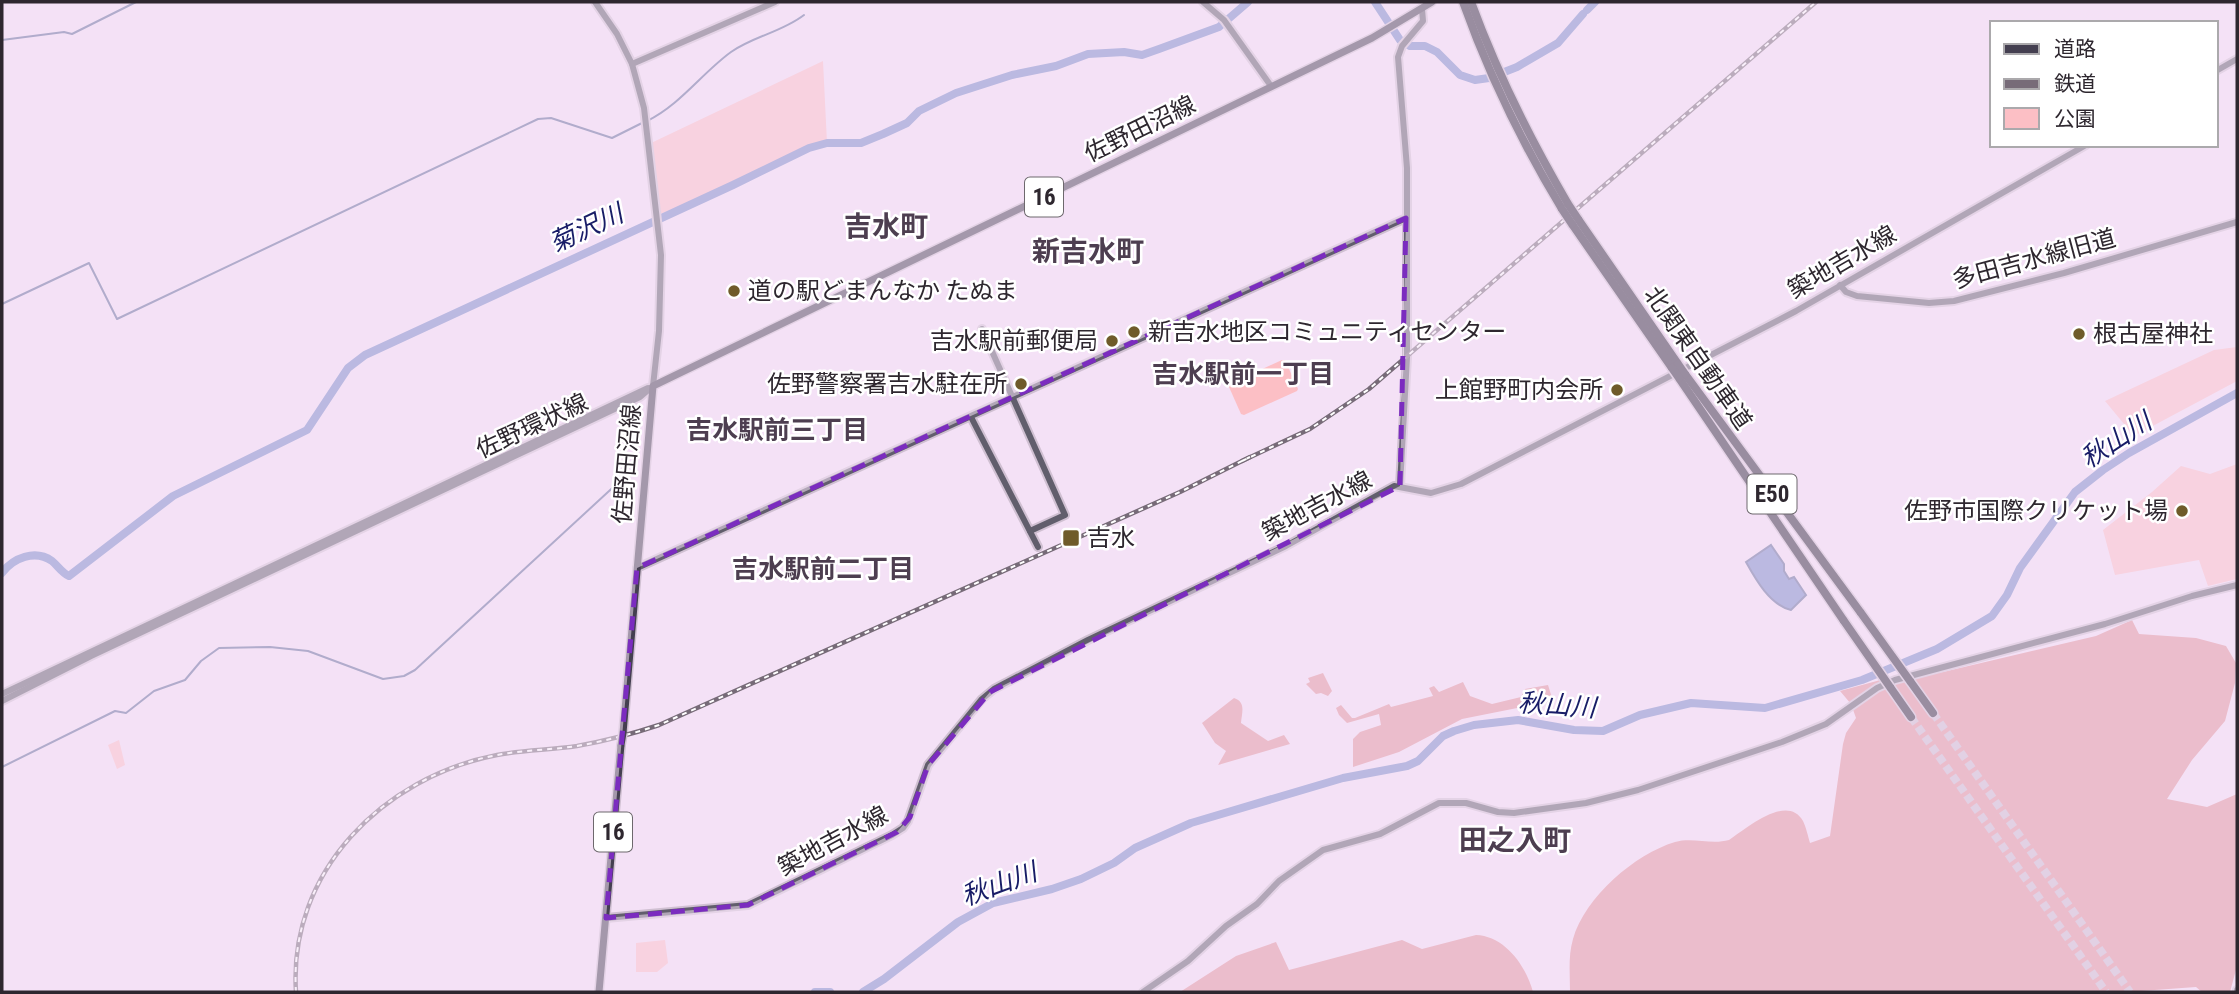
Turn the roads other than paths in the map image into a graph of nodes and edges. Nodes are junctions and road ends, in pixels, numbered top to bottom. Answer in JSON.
{"nodes":[{"id":1,"x":595,"y":2,"type":"edge"},
{"id":2,"x":775,"y":2,"type":"edge"},
{"id":3,"x":1203,"y":2,"type":"edge"},
{"id":4,"x":1432,"y":2,"type":"edge"},
{"id":5,"x":1463,"y":2,"type":"edge"},
{"id":6,"x":1471,"y":2,"type":"edge"},
{"id":7,"x":1422,"y":9,"type":"junction"},
{"id":8,"x":2237,"y":59,"type":"edge"},
{"id":9,"x":632,"y":64,"type":"junction"},
{"id":10,"x":1492,"y":66,"type":"junction"},
{"id":11,"x":2218,"y":70,"type":"edge"},
{"id":12,"x":1271,"y":86,"type":"junction"},
{"id":13,"x":2082,"y":147,"type":"edge"},
{"id":14,"x":1406,"y":218,"type":"junction"},
{"id":15,"x":2237,"y":222,"type":"edge"},
{"id":16,"x":1840,"y":285,"type":"junction"},
{"id":17,"x":982,"y":329,"type":"dead end"},
{"id":18,"x":1682,"y":376,"type":"junction"},
{"id":19,"x":653,"y":386,"type":"junction"},
{"id":20,"x":1012,"y":398,"type":"junction"},
{"id":21,"x":971,"y":417,"type":"junction"},
{"id":22,"x":1400,"y":486,"type":"junction"},
{"id":23,"x":1030,"y":531,"type":"junction"},
{"id":24,"x":1038,"y":547,"type":"dead end"},
{"id":25,"x":637,"y":568,"type":"junction"},
{"id":26,"x":2237,"y":584,"type":"edge"},
{"id":27,"x":2,"y":694,"type":"edge"},
{"id":28,"x":2,"y":701,"type":"edge"},
{"id":29,"x":1933,"y":713,"type":"tunnel mouth"},
{"id":30,"x":1911,"y":717,"type":"tunnel mouth"},
{"id":31,"x":606,"y":918,"type":"junction"},
{"id":32,"x":599,"y":992,"type":"edge"},
{"id":33,"x":1143,"y":992,"type":"edge"}],
"edges":[{"from":1,"to":9,"type":"street"},
{"from":2,"to":9,"type":"street"},
{"from":3,"to":12,"type":"street"},
{"from":4,"to":7,"type":"main road","name":"佐野田沼線","number":"16"},
{"from":5,"to":10,"type":"highway","name":"北関東自動車道","number":"E50"},
{"from":6,"to":10,"type":"highway","name":"北関東自動車道","number":"E50"},
{"from":7,"to":12,"type":"main road","name":"佐野田沼線","number":"16"},
{"from":7,"to":14,"type":"street"},
{"from":8,"to":11,"type":"street"},
{"from":9,"to":19,"type":"street"},
{"from":10,"to":18,"type":"highway","name":"北関東自動車道","number":"E50","bridge":true},
{"from":12,"to":19,"type":"main road","name":"佐野田沼線","number":"16"},
{"from":13,"to":16,"type":"street","name":"築地吉水線"},
{"from":14,"to":20,"type":"street"},
{"from":14,"to":22,"type":"street"},
{"from":15,"to":16,"type":"street","name":"多田吉水線旧道"},
{"from":16,"to":22,"type":"street","name":"築地吉水線"},
{"from":17,"to":20,"type":"street"},
{"from":18,"to":29,"type":"highway","name":"北関東自動車道","number":"E50","bridge":true},
{"from":18,"to":30,"type":"highway","name":"北関東自動車道","number":"E50","bridge":true},
{"from":19,"to":25,"type":"main road","name":"佐野田沼線","number":"16"},
{"from":19,"to":27,"type":"street","name":"佐野環状線"},
{"from":19,"to":28,"type":"street","name":"佐野環状線"},
{"from":20,"to":21,"type":"street"},
{"from":20,"to":23,"type":"street"},
{"from":21,"to":23,"type":"street"},
{"from":21,"to":25,"type":"street"},
{"from":22,"to":31,"type":"street","name":"築地吉水線"},
{"from":23,"to":24,"type":"street"},
{"from":25,"to":31,"type":"main road","name":"佐野田沼線","number":"16","bridge":true},
{"from":26,"to":33,"type":"street"},
{"from":31,"to":32,"type":"main road","name":"佐野田沼線","number":"16"}]}
